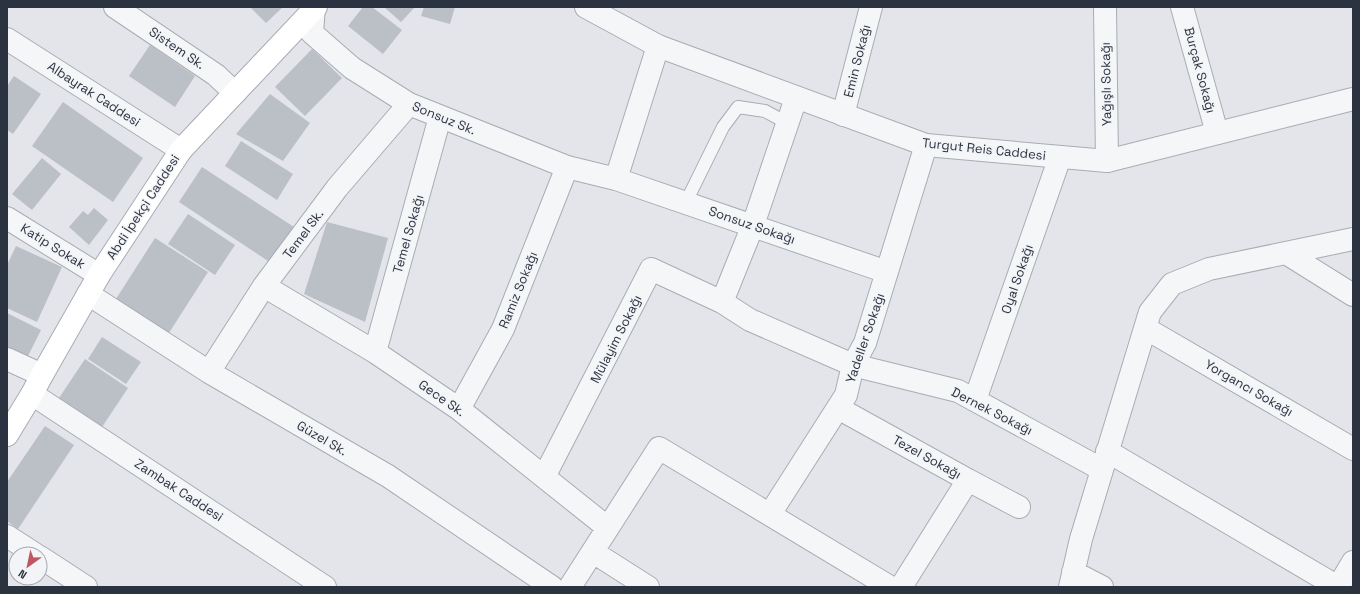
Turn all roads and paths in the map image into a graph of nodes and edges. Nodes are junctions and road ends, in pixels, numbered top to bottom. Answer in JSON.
{"nodes":[{"id":1,"x":116,"y":7,"type":"edge"},
{"id":2,"x":315,"y":7,"type":"edge"},
{"id":3,"x":586,"y":7,"type":"edge"},
{"id":4,"x":871,"y":7,"type":"edge"},
{"id":5,"x":1105,"y":7,"type":"edge"},
{"id":6,"x":1182,"y":7,"type":"edge"},
{"id":7,"x":7,"y":39,"type":"edge"},
{"id":8,"x":658,"y":46,"type":"junction"},
{"id":9,"x":235,"y":93,"type":"junction"},
{"id":10,"x":796,"y":98,"type":"junction"},
{"id":11,"x":1353,"y":99,"type":"edge"},
{"id":12,"x":409,"y":104,"type":"junction"},
{"id":13,"x":843,"y":115,"type":"junction"},
{"id":14,"x":440,"y":117,"type":"junction"},
{"id":15,"x":787,"y":124,"type":"junction"},
{"id":16,"x":1217,"y":133,"type":"junction"},
{"id":17,"x":926,"y":145,"type":"junction"},
{"id":18,"x":181,"y":150,"type":"junction"},
{"id":19,"x":1060,"y":157,"type":"junction"},
{"id":20,"x":1107,"y":161,"type":"junction"},
{"id":21,"x":567,"y":167,"type":"junction"},
{"id":22,"x":616,"y":178,"type":"junction"},
{"id":23,"x":686,"y":202,"type":"junction"},
{"id":24,"x":7,"y":218,"type":"edge"},
{"id":25,"x":753,"y":226,"type":"junction"},
{"id":26,"x":1353,"y":239,"type":"edge"},
{"id":27,"x":1286,"y":253,"type":"junction"},
{"id":28,"x":886,"y":272,"type":"junction"},
{"id":29,"x":99,"y":275,"type":"junction"},
{"id":30,"x":264,"y":286,"type":"junction"},
{"id":31,"x":88,"y":294,"type":"junction"},
{"id":32,"x":1353,"y":295,"type":"edge"},
{"id":33,"x":722,"y":302,"type":"junction"},
{"id":34,"x":1145,"y":328,"type":"junction"},
{"id":35,"x":375,"y":352,"type":"junction"},
{"id":36,"x":7,"y":360,"type":"edge"},
{"id":37,"x":853,"y":365,"type":"junction"},
{"id":38,"x":209,"y":372,"type":"junction"},
{"id":39,"x":42,"y":375,"type":"junction"},
{"id":40,"x":32,"y":394,"type":"junction"},
{"id":41,"x":975,"y":400,"type":"junction"},
{"id":42,"x":838,"y":408,"type":"junction"},
{"id":43,"x":459,"y":409,"type":"junction"},
{"id":44,"x":7,"y":435,"type":"edge"},
{"id":45,"x":1353,"y":449,"type":"edge"},
{"id":46,"x":1104,"y":460,"type":"junction"},
{"id":47,"x":544,"y":477,"type":"junction"},
{"id":48,"x":968,"y":480,"type":"junction"},
{"id":49,"x":1019,"y":507,"type":"dead end"},
{"id":50,"x":770,"y":514,"type":"junction"},
{"id":51,"x":608,"y":528,"type":"junction"},
{"id":52,"x":7,"y":536,"type":"edge"},
{"id":53,"x":23,"y":546,"type":"edge"},
{"id":54,"x":592,"y":552,"type":"junction"},
{"id":55,"x":48,"y":562,"type":"edge"},
{"id":56,"x":1353,"y":562,"type":"edge"},
{"id":57,"x":1072,"y":580,"type":"edge"},
{"id":58,"x":86,"y":587,"type":"edge"},
{"id":59,"x":325,"y":587,"type":"edge"},
{"id":60,"x":552,"y":587,"type":"edge"},
{"id":61,"x":570,"y":587,"type":"edge"},
{"id":62,"x":648,"y":587,"type":"edge"},
{"id":63,"x":890,"y":587,"type":"edge"},
{"id":64,"x":901,"y":587,"type":"edge"},
{"id":65,"x":1102,"y":587,"type":"edge"},
{"id":66,"x":1338,"y":587,"type":"edge"}],
"edges":[{"from":1,"to":9,"type":"street","name":"Sistem Sk."},
{"from":2,"to":9,"type":"main road","name":"Abdi İpekçi Caddesi"},
{"from":2,"to":12,"type":"street","name":"Sonsuz Sk."},
{"from":3,"to":8,"type":"street","name":"Turgut Reis Caddesi"},
{"from":4,"to":13,"type":"street","name":"Emin Sokağı"},
{"from":5,"to":20,"type":"street","name":"Yağışlı Sokağı"},
{"from":6,"to":16,"type":"street","name":"Burçak Sokağı"},
{"from":7,"to":18,"type":"street","name":"Albayrak Caddesi"},
{"from":8,"to":10,"type":"street","name":"Turgut Reis Caddesi"},
{"from":8,"to":22,"type":"street"},
{"from":9,"to":18,"type":"main road","name":"Abdi İpekçi Caddesi"},
{"from":10,"to":13,"type":"street","name":"Turgut Reis Caddesi"},
{"from":10,"to":15,"type":"street"},
{"from":11,"to":16,"type":"street","name":"Turgut Reis Caddesi"},
{"from":12,"to":14,"type":"street","name":"Sonsuz Sk."},
{"from":12,"to":30,"type":"street","name":"Temel Sk."},
{"from":13,"to":17,"type":"street","name":"Turgut Reis Caddesi"},
{"from":14,"to":21,"type":"street","name":"Sonsuz Sk."},
{"from":14,"to":35,"type":"street","name":"Temel Sokağı"},
{"from":15,"to":23,"type":"lane"},
{"from":15,"to":25,"type":"street"},
{"from":16,"to":20,"type":"street","name":"Turgut Reis Caddesi"},
{"from":17,"to":19,"type":"street","name":"Turgut Reis Caddesi"},
{"from":17,"to":28,"type":"street","name":"Yadeller Sokağı"},
{"from":18,"to":29,"type":"main road","name":"Abdi İpekçi Caddesi"},
{"from":19,"to":20,"type":"street","name":"Turgut Reis Caddesi"},
{"from":19,"to":41,"type":"street","name":"Oyal Sokağı"},
{"from":21,"to":22,"type":"street","name":"Sonsuz Sk."},
{"from":21,"to":43,"type":"street","name":"Ramiz Sokağı"},
{"from":22,"to":23,"type":"street","name":"Sonsuz Sokağı"},
{"from":23,"to":25,"type":"street","name":"Sonsuz Sokağı"},
{"from":24,"to":29,"type":"street","name":"Katip Sokak"},
{"from":25,"to":28,"type":"street","name":"Sonsuz Sokağı"},
{"from":25,"to":33,"type":"street"},
{"from":26,"to":27,"type":"street"},
{"from":27,"to":32,"type":"street"},
{"from":27,"to":34,"type":"street"},
{"from":28,"to":37,"type":"street","name":"Yadeller Sokağı"},
{"from":29,"to":31,"type":"main road","name":"Abdi İpekçi Caddesi"},
{"from":30,"to":35,"type":"street","name":"Gece Sk."},
{"from":30,"to":38,"type":"street","name":"Temel Sk."},
{"from":31,"to":38,"type":"street","name":"Güzel Sk."},
{"from":31,"to":39,"type":"main road","name":"Abdi İpekçi Caddesi"},
{"from":33,"to":37,"type":"street","name":"Dernek Sokağı"},
{"from":33,"to":47,"type":"street","name":"Mülayim Sokağı"},
{"from":34,"to":45,"type":"street","name":"Yorgancı Sokağı"},
{"from":34,"to":46,"type":"street"},
{"from":35,"to":43,"type":"street","name":"Gece Sk."},
{"from":36,"to":39,"type":"street"},
{"from":37,"to":41,"type":"street","name":"Dernek Sokağı"},
{"from":37,"to":42,"type":"street","name":"Yadeller Sokağı"},
{"from":38,"to":60,"type":"street","name":"Güzel Sk."},
{"from":39,"to":40,"type":"main road","name":"Abdi İpekçi Caddesi"},
{"from":40,"to":44,"type":"main road","name":"Abdi İpekçi Caddesi"},
{"from":40,"to":59,"type":"street","name":"Zambak Caddesi"},
{"from":41,"to":46,"type":"street","name":"Dernek Sokağı"},
{"from":42,"to":48,"type":"street","name":"Tezel Sokağı"},
{"from":42,"to":50,"type":"street","name":"Yadeller Sokağı"},
{"from":43,"to":47,"type":"street","name":"Gece Sk."},
{"from":46,"to":57,"type":"street"},
{"from":46,"to":66,"type":"street","name":"Dernek Sokağı"},
{"from":47,"to":51,"type":"street","name":"Gece Sk."},
{"from":48,"to":49,"type":"street"},
{"from":48,"to":64,"type":"street","name":"Tezel Sokağı"},
{"from":50,"to":51,"type":"street"},
{"from":50,"to":63,"type":"street"},
{"from":51,"to":54,"type":"street"},
{"from":52,"to":53,"type":"street"},
{"from":54,"to":61,"type":"street"},
{"from":54,"to":62,"type":"street"},
{"from":55,"to":58,"type":"street"},
{"from":56,"to":66,"type":"street"},
{"from":57,"to":65,"type":"street"}]}
